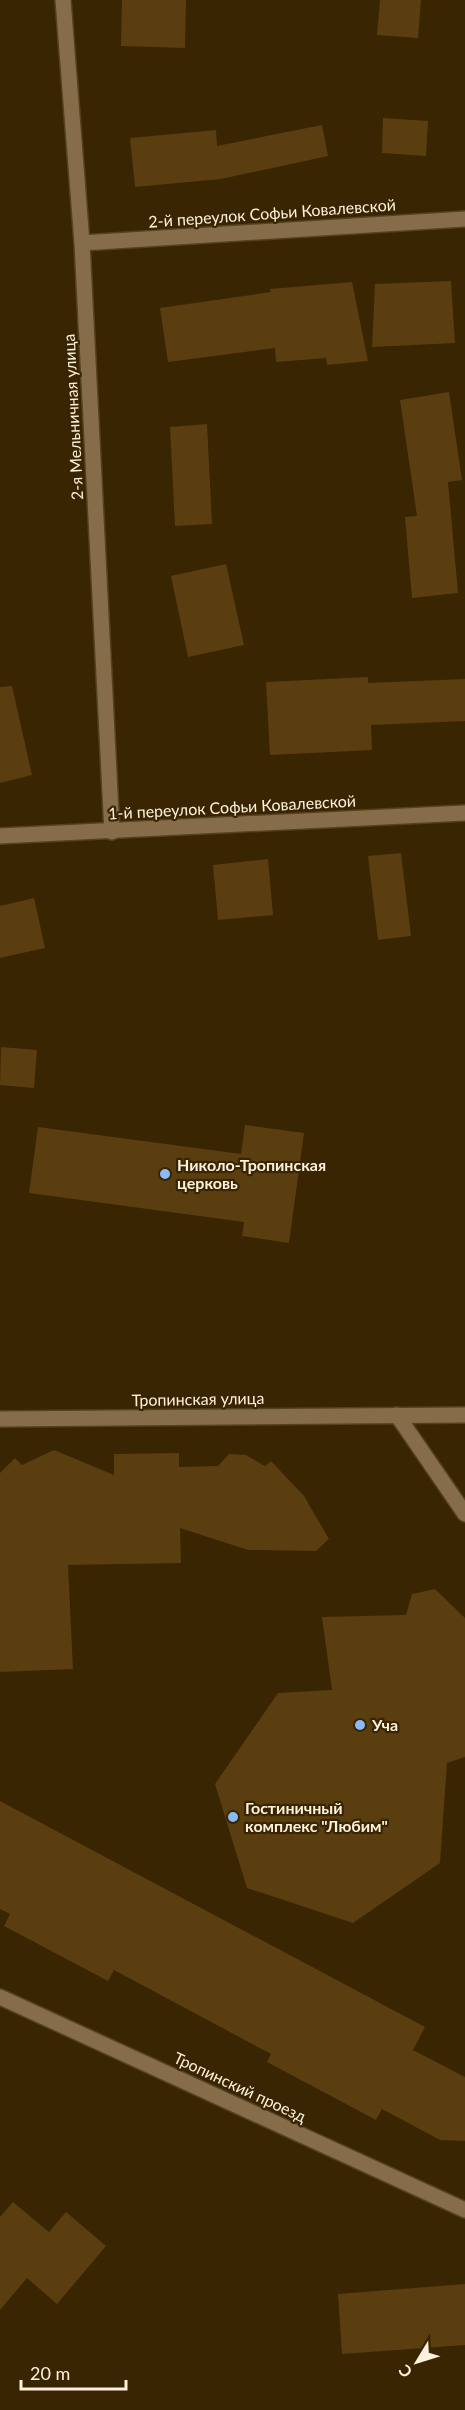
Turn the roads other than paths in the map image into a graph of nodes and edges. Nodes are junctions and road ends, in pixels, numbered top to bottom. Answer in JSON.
{"nodes":[{"id":1,"x":63,"y":0,"type":"edge"},
{"id":2,"x":465,"y":219,"type":"edge"},
{"id":3,"x":82,"y":243,"type":"junction"},
{"id":4,"x":465,"y":813,"type":"edge"},
{"id":5,"x":112,"y":832,"type":"junction"},
{"id":6,"x":0,"y":836,"type":"edge"},
{"id":7,"x":396,"y":1415,"type":"junction"},
{"id":8,"x":465,"y":1415,"type":"edge"},
{"id":9,"x":0,"y":1419,"type":"edge"},
{"id":10,"x":465,"y":1514,"type":"edge"},
{"id":11,"x":0,"y":1997,"type":"edge"},
{"id":12,"x":465,"y":2210,"type":"edge"}],
"edges":[{"from":1,"to":3,"type":"street","name":"2-я Мельничная улица"},
{"from":2,"to":3,"type":"street","name":"2-й переулок Софьи Ковалевской"},
{"from":3,"to":5,"type":"street","name":"2-я Мельничная улица"},
{"from":4,"to":5,"type":"street","name":"1-й переулок Софьи Ковалевской"},
{"from":5,"to":6,"type":"street","name":"1-й переулок Софьи Ковалевской"},
{"from":7,"to":8,"type":"street","name":"Тропинская улица"},
{"from":7,"to":9,"type":"street","name":"Тропинская улица"},
{"from":7,"to":10,"type":"street"},
{"from":11,"to":12,"type":"street","name":"Тропинский проезд"}]}
